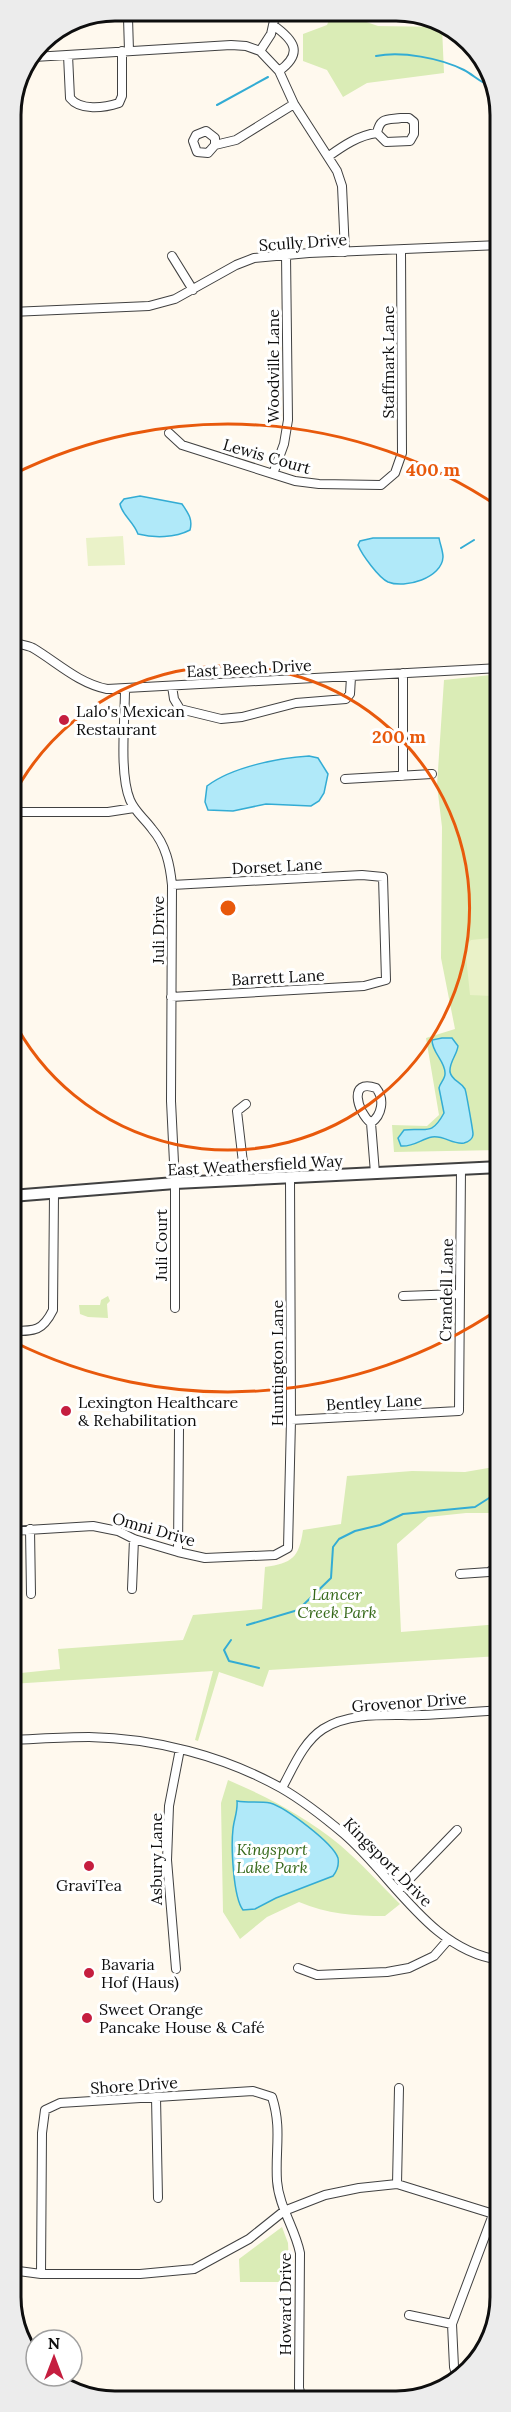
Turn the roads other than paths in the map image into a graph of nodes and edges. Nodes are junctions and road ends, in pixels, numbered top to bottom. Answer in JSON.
{"nodes":[{"id":1,"x":128,"y":21,"type":"edge"},
{"id":2,"x":274,"y":21,"type":"edge"},
{"id":3,"x":273,"y":26,"type":"junction"},
{"id":4,"x":126,"y":51,"type":"junction"},
{"id":5,"x":260,"y":51,"type":"junction"},
{"id":6,"x":68,"y":55,"type":"junction"},
{"id":7,"x":42,"y":57,"type":"edge"},
{"id":8,"x":279,"y":71,"type":"junction"},
{"id":9,"x":294,"y":104,"type":"junction"},
{"id":10,"x":377,"y":133,"type":"junction"},
{"id":11,"x":215,"y":145,"type":"dead end"},
{"id":12,"x":329,"y":156,"type":"junction"},
{"id":13,"x":490,"y":246,"type":"edge"},
{"id":14,"x":401,"y":250,"type":"junction"},
{"id":15,"x":345,"y":252,"type":"junction"},
{"id":16,"x":286,"y":255,"type":"junction"},
{"id":17,"x":172,"y":256,"type":"dead end"},
{"id":18,"x":193,"y":290,"type":"junction"},
{"id":19,"x":21,"y":312,"type":"edge"},
{"id":20,"x":169,"y":433,"type":"dead end"},
{"id":21,"x":395,"y":472,"type":"joint"},
{"id":22,"x":273,"y":474,"type":"junction"},
{"id":23,"x":21,"y":644,"type":"edge"},
{"id":24,"x":490,"y":669,"type":"edge"},
{"id":25,"x":403,"y":673,"type":"junction"},
{"id":26,"x":351,"y":676,"type":"junction"},
{"id":27,"x":172,"y":686,"type":"junction"},
{"id":28,"x":125,"y":689,"type":"junction"},
{"id":29,"x":432,"y":774,"type":"dead end"},
{"id":30,"x":403,"y":776,"type":"junction"},
{"id":31,"x":345,"y":779,"type":"dead end"},
{"id":32,"x":134,"y":808,"type":"junction"},
{"id":33,"x":21,"y":812,"type":"edge"},
{"id":34,"x":172,"y":885,"type":"junction"},
{"id":35,"x":386,"y":980,"type":"joint"},
{"id":36,"x":171,"y":997,"type":"junction"},
{"id":37,"x":246,"y":1104,"type":"dead end"},
{"id":38,"x":371,"y":1124,"type":"junction"},
{"id":39,"x":490,"y":1168,"type":"edge"},
{"id":40,"x":461,"y":1169,"type":"junction"},
{"id":41,"x":375,"y":1173,"type":"junction"},
{"id":42,"x":290,"y":1178,"type":"junction"},
{"id":43,"x":245,"y":1180,"type":"junction"},
{"id":44,"x":175,"y":1183,"type":"junction"},
{"id":45,"x":54,"y":1194,"type":"junction"},
{"id":46,"x":21,"y":1196,"type":"edge"},
{"id":47,"x":459,"y":1294,"type":"junction"},
{"id":48,"x":402,"y":1296,"type":"dead end"},
{"id":49,"x":175,"y":1308,"type":"dead end"},
{"id":50,"x":21,"y":1332,"type":"edge"},
{"id":51,"x":459,"y":1412,"type":"joint"},
{"id":52,"x":291,"y":1420,"type":"junction"},
{"id":53,"x":179,"y":1429,"type":"dead end"},
{"id":54,"x":30,"y":1529,"type":"junction"},
{"id":55,"x":21,"y":1530,"type":"edge"},
{"id":56,"x":134,"y":1539,"type":"junction"},
{"id":57,"x":288,"y":1548,"type":"joint"},
{"id":58,"x":178,"y":1552,"type":"junction"},
{"id":59,"x":490,"y":1571,"type":"edge"},
{"id":60,"x":460,"y":1574,"type":"dead end"},
{"id":61,"x":132,"y":1589,"type":"dead end"},
{"id":62,"x":31,"y":1594,"type":"dead end"},
{"id":63,"x":490,"y":1711,"type":"edge"},
{"id":64,"x":21,"y":1740,"type":"edge"},
{"id":65,"x":180,"y":1749,"type":"junction"},
{"id":66,"x":282,"y":1788,"type":"junction"},
{"id":67,"x":457,"y":1830,"type":"dead end"},
{"id":68,"x":398,"y":1891,"type":"junction"},
{"id":69,"x":448,"y":1940,"type":"junction"},
{"id":70,"x":490,"y":1959,"type":"edge"},
{"id":71,"x":298,"y":1968,"type":"dead end"},
{"id":72,"x":176,"y":1969,"type":"dead end"},
{"id":73,"x":399,"y":2088,"type":"dead end"},
{"id":74,"x":156,"y":2097,"type":"junction"},
{"id":75,"x":397,"y":2184,"type":"junction"},
{"id":76,"x":158,"y":2198,"type":"dead end"},
{"id":77,"x":284,"y":2211,"type":"junction"},
{"id":78,"x":490,"y":2213,"type":"edge"},
{"id":79,"x":490,"y":2232,"type":"edge"},
{"id":80,"x":21,"y":2271,"type":"edge"},
{"id":81,"x":41,"y":2274,"type":"junction"},
{"id":82,"x":408,"y":2315,"type":"dead end"},
{"id":83,"x":452,"y":2324,"type":"junction"},
{"id":84,"x":455,"y":2370,"type":"edge"},
{"id":85,"x":300,"y":2391,"type":"edge"}],
"edges":[{"from":1,"to":4,"type":"street"},
{"from":2,"to":3,"type":"street"},
{"from":3,"to":5,"type":"street"},
{"from":3,"to":8,"type":"street"},
{"from":4,"to":5,"type":"street"},
{"from":4,"to":6,"type":"street"},
{"from":4,"to":6,"type":"street"},
{"from":5,"to":8,"type":"street"},
{"from":6,"to":7,"type":"street"},
{"from":8,"to":9,"type":"street"},
{"from":9,"to":11,"type":"street"},
{"from":9,"to":12,"type":"street"},
{"from":10,"to":10,"type":"street"},
{"from":10,"to":12,"type":"street"},
{"from":12,"to":15,"type":"street"},
{"from":13,"to":14,"type":"street","name":"Scully Drive"},
{"from":14,"to":15,"type":"street","name":"Scully Drive"},
{"from":14,"to":21,"type":"street","name":"Staffmark Lane"},
{"from":15,"to":16,"type":"street","name":"Scully Drive"},
{"from":16,"to":18,"type":"street","name":"Scully Drive"},
{"from":16,"to":22,"type":"street","name":"Woodville Lane"},
{"from":17,"to":18,"type":"street"},
{"from":18,"to":19,"type":"street","name":"Scully Drive"},
{"from":20,"to":22,"type":"street","name":"Lewis Court"},
{"from":21,"to":22,"type":"street","name":"Lewis Court"},
{"from":23,"to":28,"type":"street","name":"East Beech Drive"},
{"from":24,"to":25,"type":"street","name":"East Beech Drive"},
{"from":25,"to":26,"type":"street","name":"East Beech Drive"},
{"from":25,"to":30,"type":"street"},
{"from":26,"to":27,"type":"street","name":"East Beech Drive"},
{"from":26,"to":27,"type":"street"},
{"from":27,"to":28,"type":"street","name":"East Beech Drive"},
{"from":28,"to":32,"type":"street","name":"Juli Drive"},
{"from":29,"to":30,"type":"street"},
{"from":30,"to":31,"type":"street"},
{"from":32,"to":33,"type":"street"},
{"from":32,"to":34,"type":"street","name":"Juli Drive"},
{"from":34,"to":35,"type":"street","name":"Dorset Lane"},
{"from":34,"to":36,"type":"street","name":"Juli Drive"},
{"from":35,"to":36,"type":"street","name":"Barrett Lane"},
{"from":36,"to":44,"type":"street","name":"Juli Drive"},
{"from":37,"to":43,"type":"street"},
{"from":38,"to":38,"type":"street"},
{"from":38,"to":41,"type":"street"},
{"from":39,"to":40,"type":"street","name":"East Weathersfield Way"},
{"from":40,"to":41,"type":"street","name":"East Weathersfield Way"},
{"from":40,"to":47,"type":"street","name":"Crandell Lane"},
{"from":41,"to":42,"type":"street","name":"East Weathersfield Way"},
{"from":42,"to":43,"type":"street","name":"East Weathersfield Way"},
{"from":42,"to":52,"type":"street","name":"Huntington Lane"},
{"from":43,"to":44,"type":"street","name":"East Weathersfield Way"},
{"from":44,"to":45,"type":"street","name":"East Weathersfield Way"},
{"from":44,"to":49,"type":"street","name":"Juli Court"},
{"from":45,"to":46,"type":"street","name":"East Weathersfield Way"},
{"from":45,"to":50,"type":"street"},
{"from":47,"to":48,"type":"street"},
{"from":47,"to":51,"type":"street","name":"Crandell Lane"},
{"from":51,"to":52,"type":"street","name":"Bentley Lane"},
{"from":52,"to":57,"type":"street","name":"Huntington Lane"},
{"from":53,"to":58,"type":"street"},
{"from":54,"to":55,"type":"street","name":"Omni Drive"},
{"from":54,"to":56,"type":"street","name":"Omni Drive"},
{"from":54,"to":62,"type":"street"},
{"from":56,"to":58,"type":"street","name":"Omni Drive"},
{"from":56,"to":61,"type":"street"},
{"from":57,"to":58,"type":"street","name":"Omni Drive"},
{"from":59,"to":60,"type":"street"},
{"from":63,"to":66,"type":"street","name":"Grovenor Drive"},
{"from":64,"to":65,"type":"street","name":"Kingsport Drive"},
{"from":65,"to":66,"type":"street","name":"Kingsport Drive"},
{"from":65,"to":72,"type":"street","name":"Asbury Lane"},
{"from":66,"to":68,"type":"street","name":"Kingsport Drive"},
{"from":67,"to":68,"type":"street"},
{"from":68,"to":69,"type":"street","name":"Kingsport Drive"},
{"from":69,"to":70,"type":"street","name":"Kingsport Drive"},
{"from":69,"to":71,"type":"street"},
{"from":73,"to":75,"type":"street"},
{"from":74,"to":76,"type":"street"},
{"from":74,"to":77,"type":"street","name":"Shore Drive"},
{"from":74,"to":81,"type":"street","name":"Shore Drive"},
{"from":75,"to":77,"type":"street"},
{"from":75,"to":78,"type":"street"},
{"from":77,"to":81,"type":"street"},
{"from":77,"to":85,"type":"street","name":"Howard Drive"},
{"from":79,"to":83,"type":"street"},
{"from":80,"to":81,"type":"street"},
{"from":82,"to":83,"type":"street"},
{"from":83,"to":84,"type":"street"}]}
